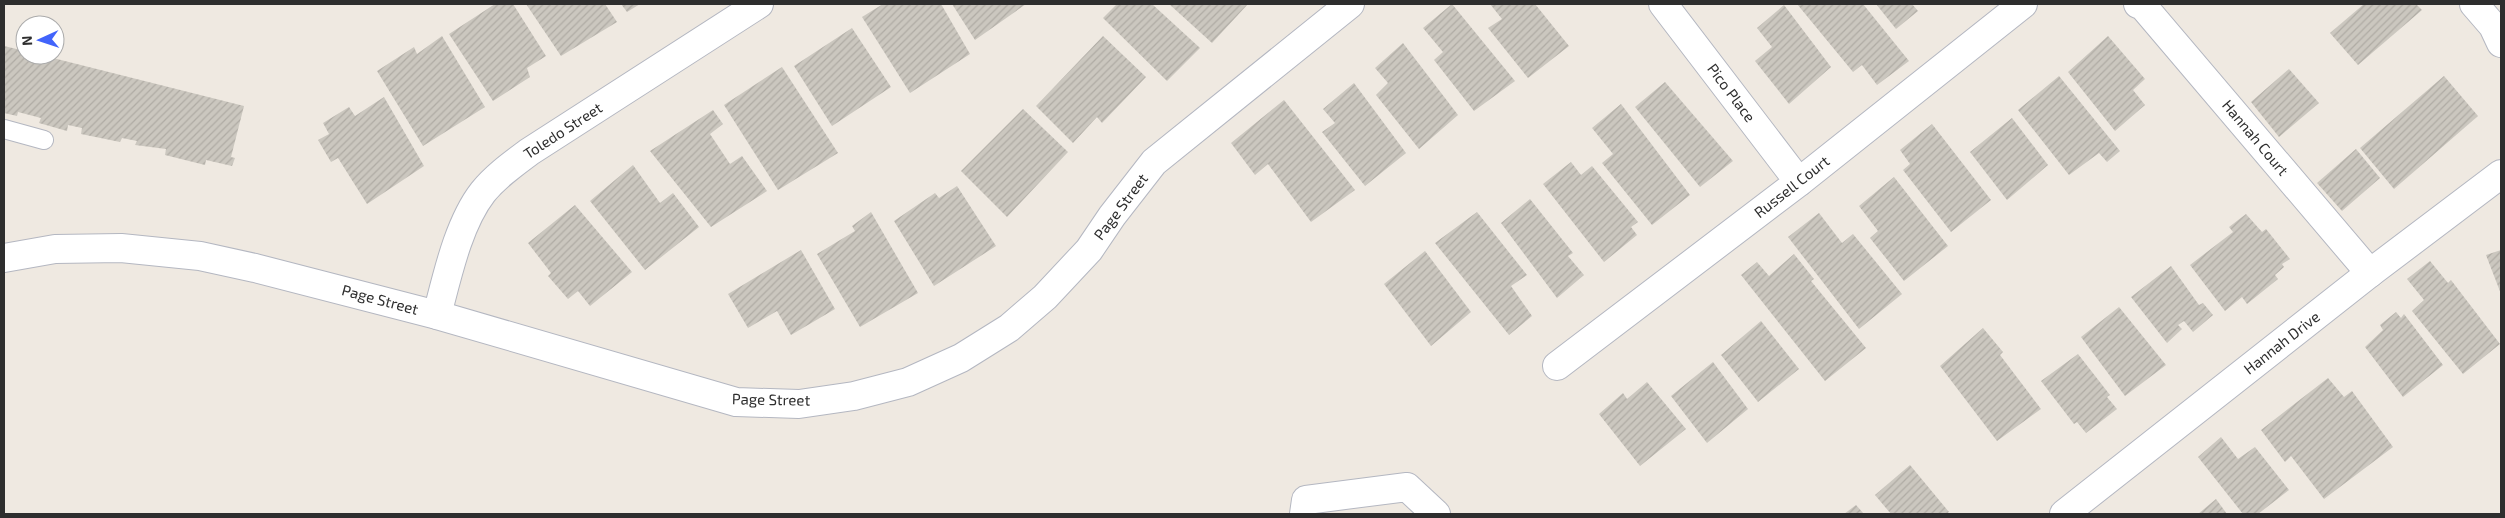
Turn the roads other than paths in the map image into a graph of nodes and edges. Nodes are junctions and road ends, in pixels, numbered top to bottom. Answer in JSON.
{"nodes":[{"id":1,"x":759,"y":4,"type":"edge"},
{"id":2,"x":1350,"y":4,"type":"edge"},
{"id":3,"x":1663,"y":4,"type":"edge"},
{"id":4,"x":2023,"y":4,"type":"edge"},
{"id":5,"x":2138,"y":4,"type":"edge"},
{"id":6,"x":2474,"y":4,"type":"edge"},
{"id":7,"x":2501,"y":43,"type":"edge"},
{"id":8,"x":4,"y":129,"type":"edge"},
{"id":9,"x":44,"y":140,"type":"dead end"},
{"id":10,"x":2501,"y":174,"type":"edge"},
{"id":11,"x":1799,"y":182,"type":"junction"},
{"id":12,"x":4,"y":258,"type":"edge"},
{"id":13,"x":2370,"y":273,"type":"junction"},
{"id":14,"x":437,"y":315,"type":"junction"},
{"id":15,"x":1557,"y":366,"type":"dead end"},
{"id":16,"x":1304,"y":514,"type":"edge"},
{"id":17,"x":1436,"y":514,"type":"edge"},
{"id":18,"x":2064,"y":514,"type":"edge"}],
"edges":[{"from":1,"to":14,"type":"street","name":"Toledo Street"},
{"from":2,"to":14,"type":"street","name":"Page Street"},
{"from":3,"to":11,"type":"street","name":"Pico Place"},
{"from":4,"to":11,"type":"street","name":"Russell Court"},
{"from":5,"to":13,"type":"street","name":"Hannah Court"},
{"from":6,"to":7,"type":"street"},
{"from":8,"to":9,"type":"lane"},
{"from":10,"to":13,"type":"street","name":"Hannah Drive"},
{"from":11,"to":15,"type":"street","name":"Russell Court"},
{"from":12,"to":14,"type":"street","name":"Page Street"},
{"from":13,"to":18,"type":"street","name":"Hannah Drive"},
{"from":16,"to":17,"type":"street"}]}
